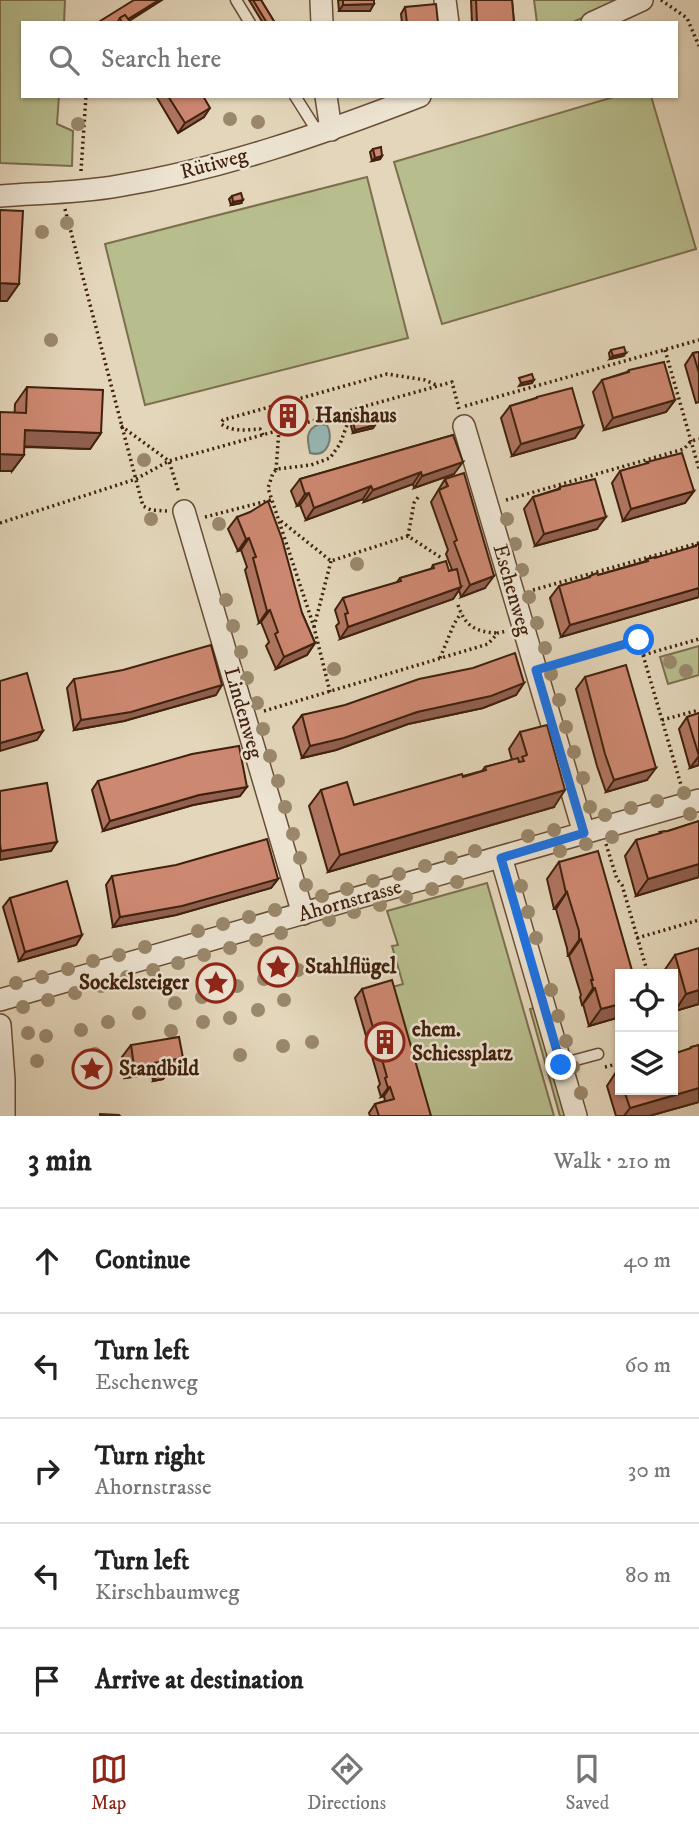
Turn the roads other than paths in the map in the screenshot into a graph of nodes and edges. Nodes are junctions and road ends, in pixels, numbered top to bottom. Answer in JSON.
{"nodes":[{"id":1,"x":236,"y":0,"type":"edge"},
{"id":2,"x":321,"y":0,"type":"edge"},
{"id":3,"x":445,"y":0,"type":"edge"},
{"id":4,"x":642,"y":0,"type":"edge"},
{"id":5,"x":249,"y":21,"type":"edge"},
{"id":6,"x":322,"y":21,"type":"edge"},
{"id":7,"x":448,"y":21,"type":"edge"},
{"id":8,"x":596,"y":21,"type":"edge"},
{"id":9,"x":297,"y":98,"type":"edge"},
{"id":10,"x":326,"y":98,"type":"edge"},
{"id":11,"x":416,"y":98,"type":"edge"},
{"id":12,"x":325,"y":132,"type":"junction"},
{"id":13,"x":0,"y":196,"type":"edge"},
{"id":14,"x":462,"y":417,"type":"road end"},
{"id":15,"x":186,"y":516,"type":"road end"},
{"id":16,"x":693,"y":802,"type":"edge"},
{"id":17,"x":593,"y":831,"type":"junction"},
{"id":18,"x":501,"y":858,"type":"junction"},
{"id":19,"x":303,"y":914,"type":"junction"},
{"id":20,"x":0,"y":1000,"type":"edge"},
{"id":21,"x":0,"y":1026,"type":"edge"},
{"id":22,"x":598,"y":1054,"type":"dead end"},
{"id":23,"x":561,"y":1065,"type":"junction"},
{"id":24,"x":4,"y":1116,"type":"edge"},
{"id":25,"x":576,"y":1116,"type":"edge"}],
"edges":[{"from":1,"to":5,"type":"lane"},
{"from":2,"to":6,"type":"street"},
{"from":3,"to":7,"type":"street"},
{"from":4,"to":8,"type":"street"},
{"from":9,"to":12,"type":"lane"},
{"from":10,"to":12,"type":"street"},
{"from":11,"to":12,"type":"street","name":"Rütiweg"},
{"from":12,"to":13,"type":"street","name":"Rütiweg"},
{"from":14,"to":17,"type":"street","name":"Eschenweg"},
{"from":15,"to":19,"type":"street","name":"Lindenweg"},
{"from":16,"to":17,"type":"street","name":"Ahornstrasse"},
{"from":17,"to":18,"type":"street","name":"Ahornstrasse"},
{"from":18,"to":19,"type":"street","name":"Ahornstrasse"},
{"from":18,"to":23,"type":"street"},
{"from":19,"to":20,"type":"street","name":"Ahornstrasse"},
{"from":21,"to":24,"type":"street"},
{"from":22,"to":23,"type":"lane"},
{"from":23,"to":25,"type":"street"}]}
